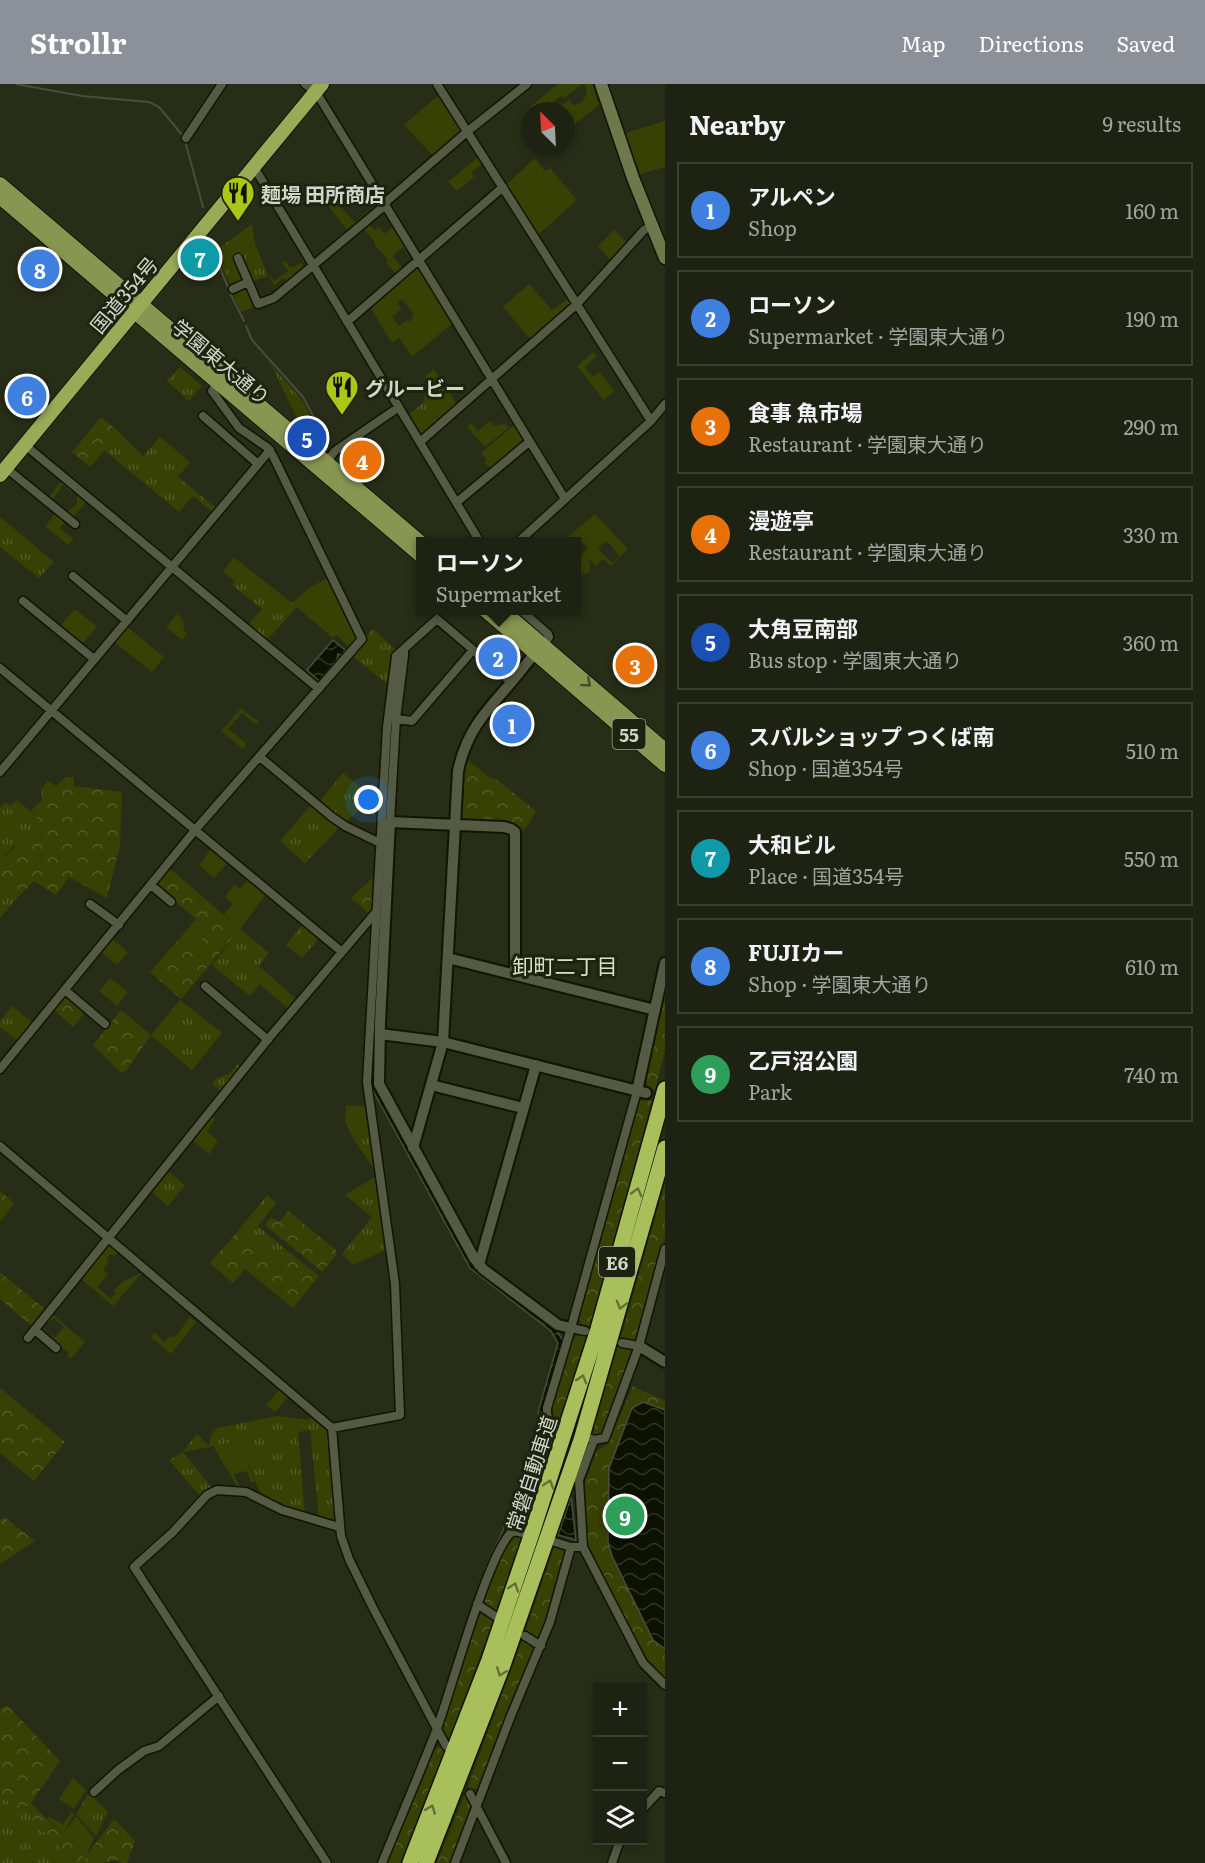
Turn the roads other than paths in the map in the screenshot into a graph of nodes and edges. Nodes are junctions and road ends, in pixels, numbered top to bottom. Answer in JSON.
{"nodes":[{"id":1,"x":222,"y":84,"type":"edge"},
{"id":2,"x":437,"y":84,"type":"edge"},
{"id":3,"x":527,"y":84,"type":"edge"},
{"id":4,"x":601,"y":84,"type":"edge"},
{"id":5,"x":314,"y":87,"type":"edge"},
{"id":6,"x":468,"y":131,"type":"junction"},
{"id":7,"x":186,"y":138,"type":"dead end"},
{"id":8,"x":254,"y":167,"type":"junction"},
{"id":9,"x":0,"y":184,"type":"edge"},
{"id":10,"x":503,"y":188,"type":"junction"},
{"id":11,"x":0,"y":197,"type":"edge"},
{"id":12,"x":385,"y":204,"type":"junction"},
{"id":13,"x":651,"y":226,"type":"junction"},
{"id":14,"x":238,"y":258,"type":"dead end"},
{"id":15,"x":665,"y":258,"type":"edge"},
{"id":16,"x":419,"y":260,"type":"junction"},
{"id":17,"x":313,"y":265,"type":"junction"},
{"id":18,"x":248,"y":282,"type":"junction"},
{"id":19,"x":233,"y":289,"type":"dead end"},
{"id":20,"x":576,"y":305,"type":"junction"},
{"id":21,"x":137,"y":307,"type":"junction"},
{"id":22,"x":348,"y":322,"type":"junction"},
{"id":23,"x":221,"y":379,"type":"junction"},
{"id":24,"x":491,"y":380,"type":"junction"},
{"id":25,"x":665,"y":404,"type":"edge"},
{"id":26,"x":399,"y":407,"type":"junction"},
{"id":27,"x":203,"y":416,"type":"dead end"},
{"id":28,"x":651,"y":422,"type":"junction"},
{"id":29,"x":529,"y":441,"type":"junction"},
{"id":30,"x":420,"y":442,"type":"junction"},
{"id":31,"x":25,"y":445,"type":"junction"},
{"id":32,"x":270,"y":450,"type":"junction"},
{"id":33,"x":258,"y":464,"type":"junction"},
{"id":34,"x":323,"y":465,"type":"junction"},
{"id":35,"x":3,"y":472,"type":"edge"},
{"id":36,"x":565,"y":499,"type":"junction"},
{"id":37,"x":457,"y":502,"type":"junction"},
{"id":38,"x":75,"y":524,"type":"dead end"},
{"id":39,"x":477,"y":537,"type":"edge"},
{"id":40,"x":523,"y":537,"type":"edge"},
{"id":41,"x":416,"y":539,"type":"edge"},
{"id":42,"x":416,"y":551,"type":"edge"},
{"id":43,"x":172,"y":567,"type":"junction"},
{"id":44,"x":73,"y":576,"type":"dead end"},
{"id":45,"x":23,"y":601,"type":"dead end"},
{"id":46,"x":492,"y":615,"type":"edge"},
{"id":47,"x":506,"y":615,"type":"edge"},
{"id":48,"x":527,"y":615,"type":"edge"},
{"id":49,"x":127,"y":621,"type":"junction"},
{"id":50,"x":404,"y":649,"type":"junction"},
{"id":51,"x":539,"y":649,"type":"junction"},
{"id":52,"x":472,"y":650,"type":"junction"},
{"id":53,"x":94,"y":659,"type":"junction"},
{"id":54,"x":0,"y":668,"type":"edge"},
{"id":55,"x":511,"y":682,"type":"junction"},
{"id":56,"x":319,"y":689,"type":"junction"},
{"id":57,"x":52,"y":710,"type":"junction"},
{"id":58,"x":614,"y":715,"type":"junction"},
{"id":59,"x":396,"y":719,"type":"junction"},
{"id":60,"x":665,"y":750,"type":"edge"},
{"id":61,"x":260,"y":757,"type":"junction"},
{"id":62,"x":665,"y":765,"type":"edge"},
{"id":63,"x":0,"y":772,"type":"edge"},
{"id":64,"x":390,"y":822,"type":"junction"},
{"id":65,"x":455,"y":825,"type":"junction"},
{"id":66,"x":196,"y":829,"type":"junction"},
{"id":67,"x":380,"y":843,"type":"junction"},
{"id":68,"x":151,"y":885,"type":"junction"},
{"id":69,"x":171,"y":902,"type":"dead end"},
{"id":70,"x":90,"y":904,"type":"dead end"},
{"id":71,"x":376,"y":912,"type":"junction"},
{"id":72,"x":119,"y":925,"type":"junction"},
{"id":73,"x":342,"y":952,"type":"junction"},
{"id":74,"x":448,"y":958,"type":"junction"},
{"id":75,"x":665,"y":963,"type":"edge"},
{"id":76,"x":516,"y":975,"type":"junction"},
{"id":77,"x":205,"y":986,"type":"dead end"},
{"id":78,"x":65,"y":990,"type":"junction"},
{"id":79,"x":655,"y":1010,"type":"junction"},
{"id":80,"x":105,"y":1024,"type":"dead end"},
{"id":81,"x":380,"y":1034,"type":"junction"},
{"id":82,"x":268,"y":1040,"type":"junction"},
{"id":83,"x":443,"y":1042,"type":"junction"},
{"id":84,"x":536,"y":1065,"type":"junction"},
{"id":85,"x":0,"y":1068,"type":"edge"},
{"id":86,"x":431,"y":1085,"type":"junction"},
{"id":87,"x":665,"y":1089,"type":"edge"},
{"id":88,"x":642,"y":1092,"type":"junction"},
{"id":89,"x":523,"y":1108,"type":"junction"},
{"id":90,"x":0,"y":1146,"type":"edge"},
{"id":91,"x":413,"y":1148,"type":"junction"},
{"id":92,"x":665,"y":1148,"type":"edge"},
{"id":93,"x":109,"y":1238,"type":"junction"},
{"id":94,"x":665,"y":1249,"type":"edge"},
{"id":95,"x":479,"y":1265,"type":"junction"},
{"id":96,"x":571,"y":1328,"type":"junction"},
{"id":97,"x":35,"y":1330,"type":"junction"},
{"id":98,"x":585,"y":1331,"type":"dead end"},
{"id":99,"x":28,"y":1338,"type":"dead end"},
{"id":100,"x":622,"y":1343,"type":"dead end"},
{"id":101,"x":639,"y":1346,"type":"junction"},
{"id":102,"x":56,"y":1348,"type":"dead end"},
{"id":103,"x":665,"y":1362,"type":"edge"},
{"id":104,"x":332,"y":1428,"type":"junction"},
{"id":105,"x":562,"y":1431,"type":"junction"},
{"id":106,"x":588,"y":1439,"type":"junction"},
{"id":107,"x":339,"y":1527,"type":"junction"},
{"id":108,"x":528,"y":1533,"type":"junction"},
{"id":109,"x":552,"y":1540,"type":"junction"},
{"id":110,"x":583,"y":1546,"type":"junction"},
{"id":111,"x":571,"y":1547,"type":"junction"},
{"id":112,"x":477,"y":1604,"type":"junction"},
{"id":113,"x":495,"y":1616,"type":"dead end"},
{"id":114,"x":525,"y":1635,"type":"dead end"},
{"id":115,"x":541,"y":1646,"type":"junction"},
{"id":116,"x":665,"y":1685,"type":"edge"},
{"id":117,"x":219,"y":1696,"type":"junction"},
{"id":118,"x":436,"y":1730,"type":"junction"},
{"id":119,"x":446,"y":1746,"type":"dead end"},
{"id":120,"x":94,"y":1792,"type":"dead end"},
{"id":121,"x":665,"y":1792,"type":"edge"},
{"id":122,"x":470,"y":1794,"type":"dead end"},
{"id":123,"x":647,"y":1804,"type":"edge"},
{"id":124,"x":477,"y":1807,"type":"junction"},
{"id":125,"x":618,"y":1845,"type":"edge"},
{"id":126,"x":327,"y":1863,"type":"edge"},
{"id":127,"x":382,"y":1863,"type":"edge"},
{"id":128,"x":410,"y":1863,"type":"edge"},
{"id":129,"x":426,"y":1863,"type":"edge"},
{"id":130,"x":455,"y":1863,"type":"edge"},
{"id":131,"x":506,"y":1863,"type":"edge"},
{"id":132,"x":612,"y":1863,"type":"edge"}],
"edges":[{"from":1,"to":7,"type":"street"},
{"from":2,"to":6,"type":"street"},
{"from":3,"to":6,"type":"street"},
{"from":4,"to":13,"type":"main road"},
{"from":5,"to":8,"type":"highway","name":"国道354号"},
{"from":5,"to":12,"type":"street"},
{"from":6,"to":10,"type":"street"},
{"from":6,"to":12,"type":"street"},
{"from":8,"to":17,"type":"street"},
{"from":8,"to":21,"type":"highway","name":"国道354号"},
{"from":9,"to":21,"type":"main road","name":"学園東大通り"},
{"from":10,"to":16,"type":"street"},
{"from":10,"to":20,"type":"street"},
{"from":11,"to":21,"type":"main road","name":"学園東大通り"},
{"from":12,"to":16,"type":"street"},
{"from":12,"to":17,"type":"street"},
{"from":13,"to":15,"type":"main road"},
{"from":13,"to":20,"type":"street"},
{"from":14,"to":18,"type":"street"},
{"from":16,"to":22,"type":"street"},
{"from":16,"to":24,"type":"street"},
{"from":17,"to":18,"type":"street"},
{"from":17,"to":22,"type":"street"},
{"from":18,"to":19,"type":"street"},
{"from":20,"to":24,"type":"street"},
{"from":20,"to":28,"type":"street"},
{"from":21,"to":23,"type":"main road","name":"学園東大通り"},
{"from":21,"to":31,"type":"highway","name":"国道354号"},
{"from":22,"to":26,"type":"street"},
{"from":23,"to":32,"type":"street"},
{"from":23,"to":34,"type":"main road","name":"学園東大通り"},
{"from":24,"to":29,"type":"street"},
{"from":24,"to":30,"type":"street"},
{"from":25,"to":28,"type":"street"},
{"from":26,"to":30,"type":"street"},
{"from":26,"to":34,"type":"street"},
{"from":27,"to":33,"type":"street"},
{"from":28,"to":36,"type":"street"},
{"from":29,"to":36,"type":"street"},
{"from":29,"to":37,"type":"street"},
{"from":30,"to":37,"type":"street"},
{"from":31,"to":35,"type":"highway","name":"国道354号"},
{"from":31,"to":43,"type":"street"},
{"from":32,"to":33,"type":"street"},
{"from":32,"to":56,"type":"street"},
{"from":33,"to":43,"type":"street"},
{"from":34,"to":41,"type":"main road","name":"学園東大通り"},
{"from":34,"to":42,"type":"main road","name":"学園東大通り"},
{"from":35,"to":38,"type":"street"},
{"from":36,"to":40,"type":"street"},
{"from":37,"to":39,"type":"street"},
{"from":43,"to":49,"type":"street"},
{"from":43,"to":56,"type":"street"},
{"from":44,"to":49,"type":"street"},
{"from":45,"to":53,"type":"street"},
{"from":46,"to":51,"type":"main road","number":"55"},
{"from":47,"to":51,"type":"main road","number":"55"},
{"from":48,"to":51,"type":"street"},
{"from":49,"to":53,"type":"street"},
{"from":50,"to":52,"type":"street"},
{"from":50,"to":59,"type":"street"},
{"from":50,"to":67,"type":"street"},
{"from":51,"to":55,"type":"street"},
{"from":51,"to":58,"type":"main road","number":"55"},
{"from":52,"to":55,"type":"street"},
{"from":52,"to":59,"type":"street"},
{"from":53,"to":57,"type":"street"},
{"from":54,"to":57,"type":"street"},
{"from":55,"to":65,"type":"street"},
{"from":56,"to":61,"type":"street"},
{"from":57,"to":63,"type":"street"},
{"from":57,"to":66,"type":"street"},
{"from":58,"to":60,"type":"main road","number":"55"},
{"from":58,"to":62,"type":"main road","number":"55"},
{"from":59,"to":64,"type":"street"},
{"from":61,"to":66,"type":"street"},
{"from":61,"to":67,"type":"street"},
{"from":64,"to":65,"type":"street"},
{"from":64,"to":81,"type":"street"},
{"from":65,"to":74,"type":"street"},
{"from":65,"to":76,"type":"street"},
{"from":66,"to":68,"type":"street"},
{"from":66,"to":73,"type":"street"},
{"from":67,"to":71,"type":"street"},
{"from":68,"to":69,"type":"street"},
{"from":68,"to":72,"type":"street"},
{"from":70,"to":72,"type":"street"},
{"from":71,"to":73,"type":"street"},
{"from":71,"to":104,"type":"street"},
{"from":72,"to":78,"type":"street"},
{"from":73,"to":82,"type":"street"},
{"from":74,"to":76,"type":"street"},
{"from":74,"to":83,"type":"street"},
{"from":75,"to":79,"type":"street"},
{"from":76,"to":79,"type":"street"},
{"from":77,"to":82,"type":"street"},
{"from":78,"to":80,"type":"street"},
{"from":78,"to":85,"type":"street"},
{"from":79,"to":88,"type":"street"},
{"from":81,"to":83,"type":"street"},
{"from":81,"to":91,"type":"street"},
{"from":82,"to":93,"type":"street"},
{"from":83,"to":84,"type":"street"},
{"from":83,"to":86,"type":"street"},
{"from":84,"to":88,"type":"street"},
{"from":84,"to":89,"type":"street"},
{"from":86,"to":89,"type":"street"},
{"from":86,"to":91,"type":"street"},
{"from":105,"to":87,"type":"highway","name":"常磐自動車道","number":"E6","one_way":true},
{"from":88,"to":96,"type":"street"},
{"from":89,"to":95,"type":"street"},
{"from":90,"to":93,"type":"street"},
{"from":91,"to":95,"type":"street"},
{"from":92,"to":106,"type":"highway","name":"常磐自動車道","number":"E6","one_way":true},
{"from":93,"to":97,"type":"street"},
{"from":93,"to":104,"type":"street"},
{"from":94,"to":101,"type":"street"},
{"from":95,"to":96,"type":"street"},
{"from":96,"to":98,"type":"street"},
{"from":96,"to":105,"type":"street"},
{"from":97,"to":99,"type":"street"},
{"from":97,"to":102,"type":"street"},
{"from":100,"to":101,"type":"street"},
{"from":101,"to":103,"type":"street"},
{"from":101,"to":106,"type":"street"},
{"from":104,"to":107,"type":"street"},
{"from":108,"to":105,"type":"highway","name":"常磐自動車道","number":"E6","one_way":true},
{"from":106,"to":109,"type":"highway","name":"常磐自動車道","number":"E6"},
{"from":106,"to":110,"type":"street"},
{"from":107,"to":117,"type":"street"},
{"from":107,"to":118,"type":"street"},
{"from":108,"to":112,"type":"street"},
{"from":128,"to":108,"type":"highway","name":"常磐自動車道","number":"E6","one_way":true},
{"from":109,"to":111,"type":"street"},
{"from":109,"to":129,"type":"highway","name":"常磐自動車道","number":"E6","one_way":true},
{"from":110,"to":111,"type":"street"},
{"from":110,"to":116,"type":"street"},
{"from":111,"to":115,"type":"street"},
{"from":112,"to":113,"type":"street"},
{"from":112,"to":118,"type":"street"},
{"from":114,"to":115,"type":"street"},
{"from":115,"to":124,"type":"street"},
{"from":117,"to":120,"type":"street"},
{"from":117,"to":126,"type":"street"},
{"from":118,"to":119,"type":"street"},
{"from":118,"to":127,"type":"street"},
{"from":121,"to":123,"type":"street"},
{"from":122,"to":124,"type":"street"},
{"from":124,"to":130,"type":"street"},
{"from":124,"to":131,"type":"street"},
{"from":125,"to":132,"type":"street"}]}
